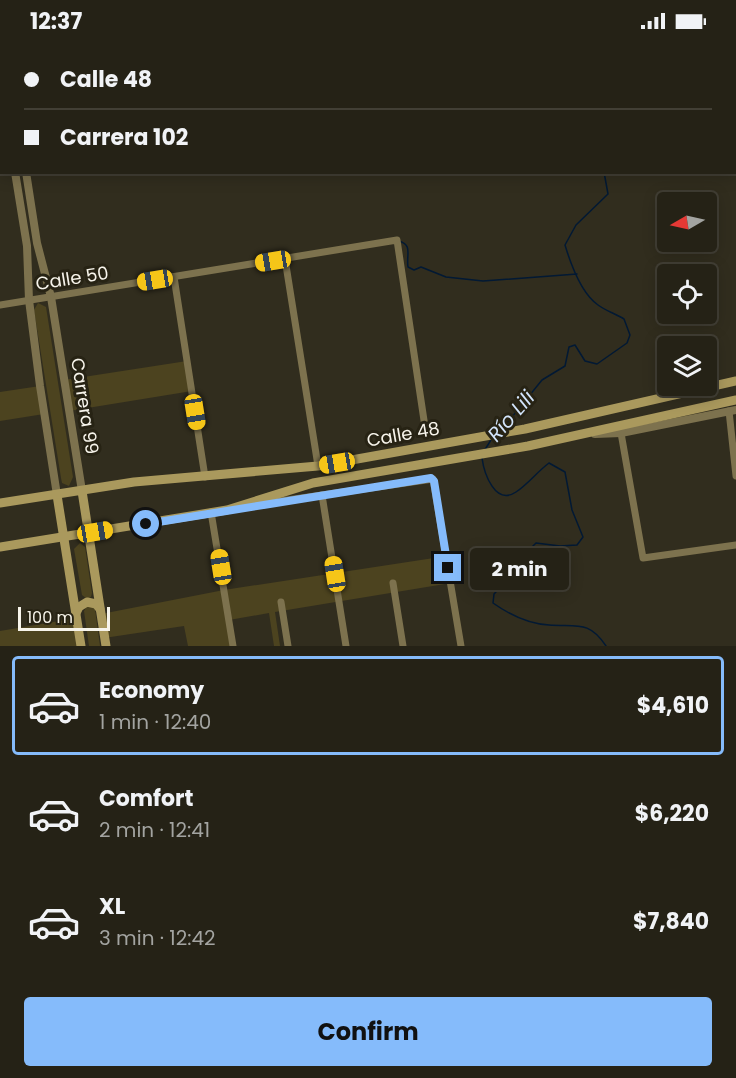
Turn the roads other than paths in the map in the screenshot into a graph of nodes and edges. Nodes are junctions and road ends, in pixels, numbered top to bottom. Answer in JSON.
{"nodes":[{"id":1,"x":15,"y":174,"type":"edge"},
{"id":2,"x":26,"y":174,"type":"edge"},
{"id":3,"x":285,"y":259,"type":"junction"},
{"id":4,"x":174,"y":277,"type":"junction"},
{"id":5,"x":51,"y":297,"type":"junction"},
{"id":6,"x":29,"y":300,"type":"junction"},
{"id":7,"x":0,"y":305,"type":"edge"},
{"id":8,"x":736,"y":381,"type":"edge"},
{"id":9,"x":736,"y":400,"type":"edge"},
{"id":10,"x":732,"y":410,"type":"edge"},
{"id":11,"x":425,"y":428,"type":"dead end"},
{"id":12,"x":621,"y":433,"type":"junction"},
{"id":13,"x":578,"y":435,"type":"junction"},
{"id":14,"x":318,"y":466,"type":"junction"},
{"id":15,"x":736,"y":476,"type":"edge"},
{"id":16,"x":205,"y":477,"type":"junction"},
{"id":17,"x":82,"y":491,"type":"junction"},
{"id":18,"x":57,"y":495,"type":"junction"},
{"id":19,"x":322,"y":495,"type":"junction"},
{"id":20,"x":0,"y":503,"type":"edge"},
{"id":21,"x":227,"y":510,"type":"junction"},
{"id":22,"x":212,"y":512,"type":"junction"},
{"id":23,"x":88,"y":534,"type":"junction"},
{"id":24,"x":64,"y":538,"type":"junction"},
{"id":25,"x":736,"y":545,"type":"edge"},
{"id":26,"x":0,"y":547,"type":"edge"},
{"id":27,"x":393,"y":583,"type":"dead end"},
{"id":28,"x":281,"y":602,"type":"dead end"},
{"id":29,"x":100,"y":609,"type":"junction"},
{"id":30,"x":76,"y":613,"type":"junction"},
{"id":31,"x":81,"y":646,"type":"edge"},
{"id":32,"x":106,"y":646,"type":"edge"},
{"id":33,"x":233,"y":646,"type":"edge"},
{"id":34,"x":288,"y":646,"type":"edge"},
{"id":35,"x":346,"y":646,"type":"edge"},
{"id":36,"x":404,"y":646,"type":"edge"},
{"id":37,"x":461,"y":646,"type":"edge"}],
"edges":[{"from":1,"to":6,"type":"street"},
{"from":2,"to":5,"type":"street","name":"Carrera 99"},
{"from":3,"to":4,"type":"street","name":"Calle 50"},
{"from":3,"to":11,"type":"street","name":"Calle 50"},
{"from":3,"to":14,"type":"street"},
{"from":4,"to":5,"type":"street","name":"Calle 50"},
{"from":4,"to":16,"type":"street"},
{"from":5,"to":6,"type":"street","name":"Calle 50"},
{"from":5,"to":17,"type":"street","name":"Carrera 99"},
{"from":6,"to":7,"type":"street","name":"Calle 50"},
{"from":6,"to":18,"type":"street"},
{"from":8,"to":14,"type":"main road","name":"Calle 48"},
{"from":9,"to":13,"type":"main road","name":"Calle 48"},
{"from":10,"to":12,"type":"street"},
{"from":10,"to":15,"type":"street"},
{"from":12,"to":13,"type":"street"},
{"from":12,"to":25,"type":"street"},
{"from":13,"to":21,"type":"main road","name":"Calle 48"},
{"from":14,"to":16,"type":"main road","name":"Calle 48"},
{"from":16,"to":17,"type":"main road","name":"Calle 48"},
{"from":17,"to":18,"type":"main road","name":"Calle 48"},
{"from":17,"to":23,"type":"main road","name":"Carrera 99"},
{"from":18,"to":20,"type":"main road","name":"Calle 48"},
{"from":18,"to":24,"type":"main road"},
{"from":19,"to":21,"type":"street","name":"Calle 48"},
{"from":19,"to":35,"type":"street"},
{"from":19,"to":37,"type":"street","name":"Calle 48"},
{"from":21,"to":22,"type":"main road","name":"Calle 48"},
{"from":22,"to":23,"type":"main road","name":"Calle 48"},
{"from":22,"to":33,"type":"street"},
{"from":23,"to":24,"type":"main road","name":"Calle 48"},
{"from":23,"to":29,"type":"main road","name":"Carrera 99"},
{"from":24,"to":26,"type":"main road","name":"Calle 48"},
{"from":24,"to":30,"type":"main road"},
{"from":27,"to":36,"type":"street"},
{"from":28,"to":34,"type":"street"},
{"from":29,"to":30,"type":"main road"},
{"from":29,"to":32,"type":"main road","name":"Carrera 99"},
{"from":30,"to":31,"type":"main road"}]}
